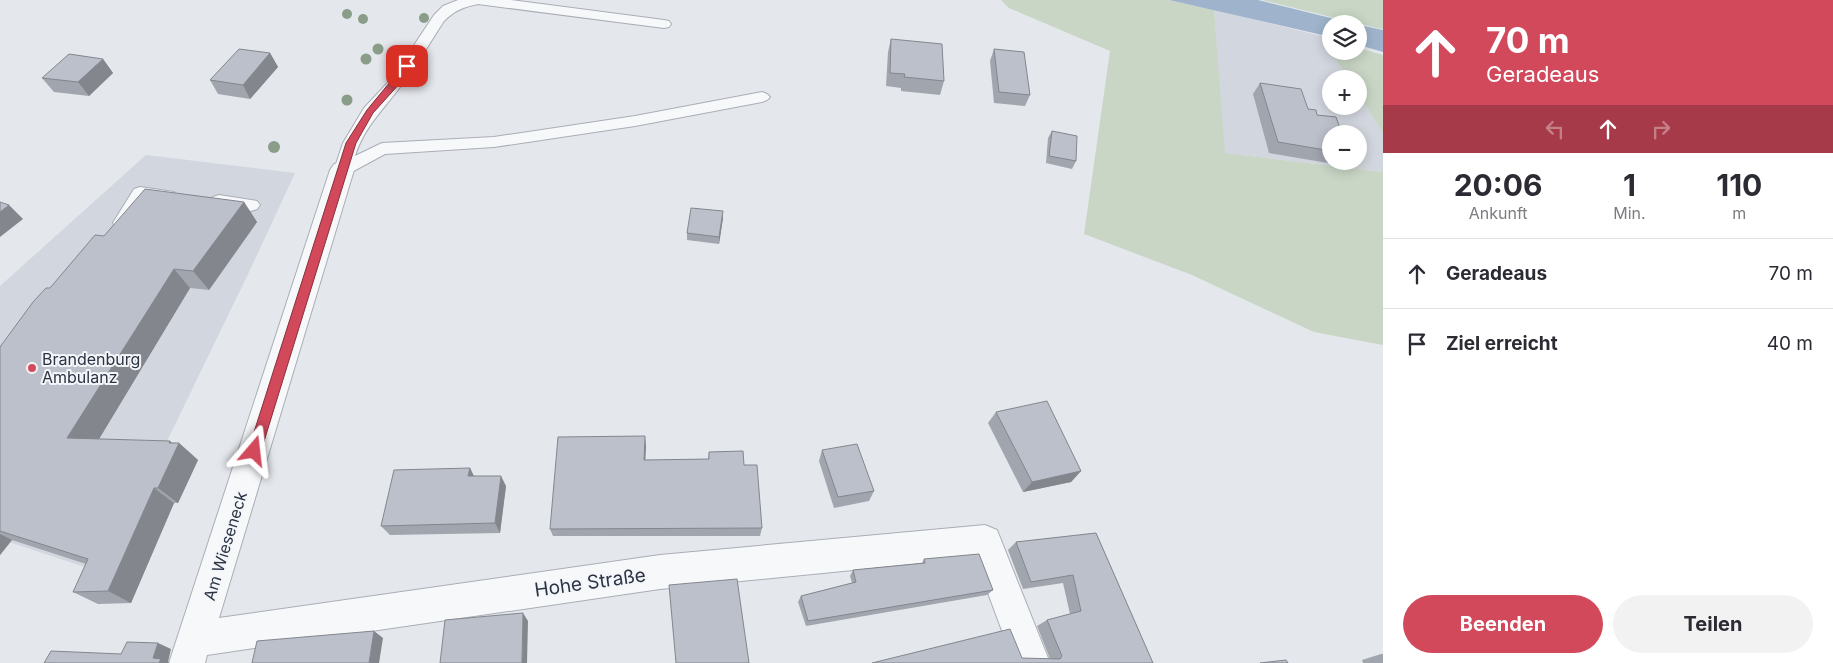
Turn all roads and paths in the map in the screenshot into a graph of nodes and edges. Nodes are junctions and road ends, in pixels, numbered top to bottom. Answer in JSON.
{"nodes":[{"id":1,"x":479,"y":0,"type":"edge"},
{"id":2,"x":664,"y":24,"type":"dead end"},
{"id":3,"x":762,"y":97,"type":"dead end"},
{"id":4,"x":342,"y":170,"type":"junction"},
{"id":5,"x":251,"y":205,"type":"dead end"},
{"id":6,"x":115,"y":236,"type":"edge"},
{"id":7,"x":192,"y":651,"type":"edge"},
{"id":8,"x":1032,"y":663,"type":"edge"}],
"edges":[{"from":1,"to":2,"type":"lane"},
{"from":1,"to":4,"type":"lane"},
{"from":3,"to":4,"type":"lane"},
{"from":4,"to":7,"type":"street","name":"Am Wieseneck"},
{"from":5,"to":6,"type":"lane"},
{"from":7,"to":8,"type":"street","name":"Hohe Straße"}]}
